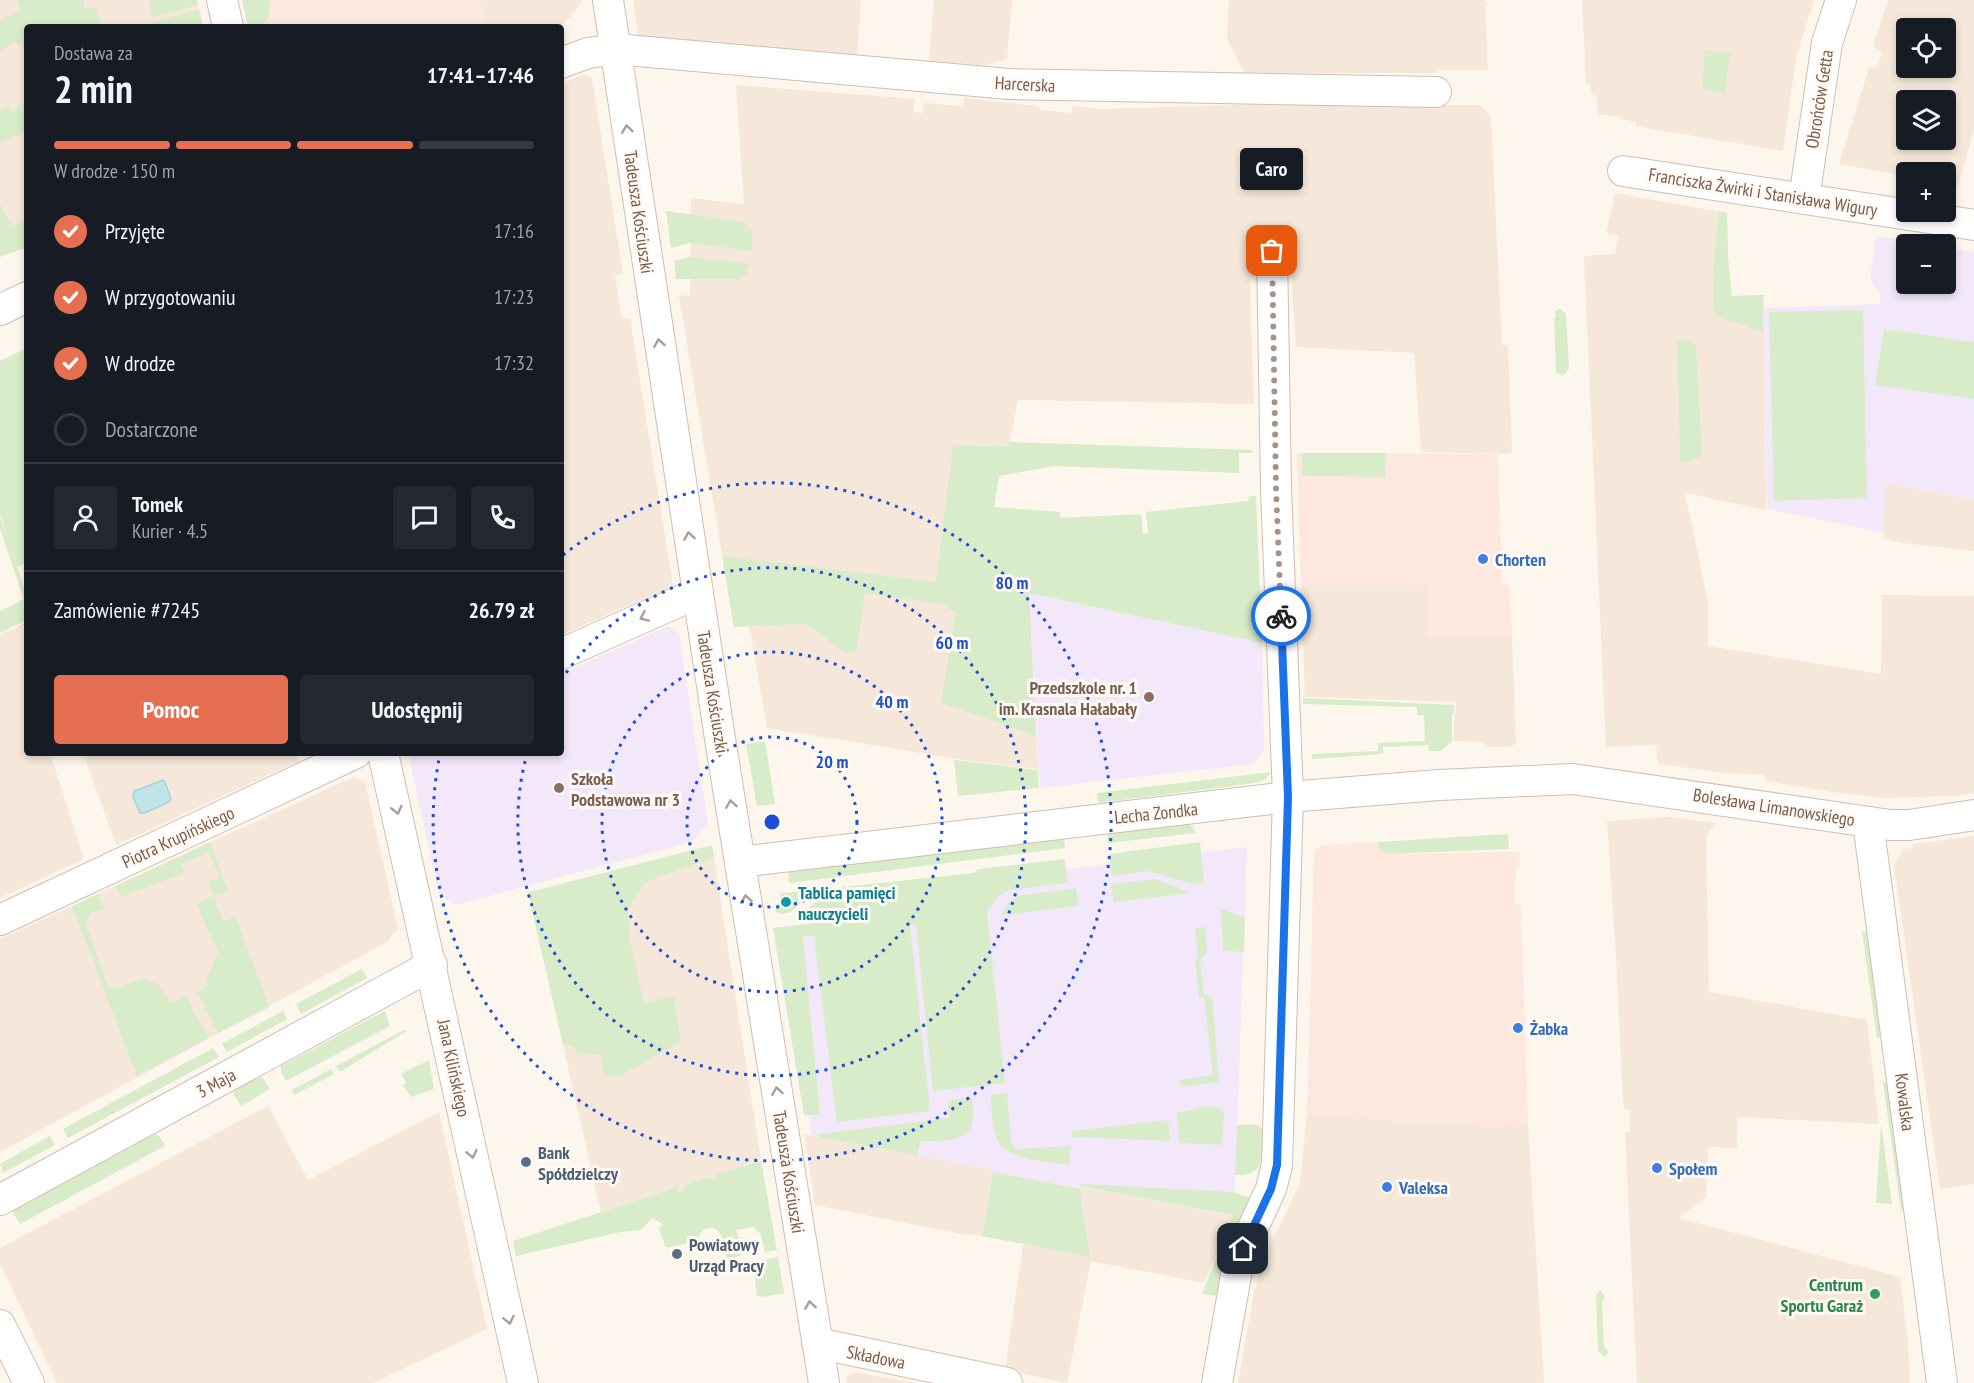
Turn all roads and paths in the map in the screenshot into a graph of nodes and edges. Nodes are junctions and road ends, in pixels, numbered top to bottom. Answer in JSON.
{"nodes":[{"id":1,"x":222,"y":0,"type":"edge"},
{"id":2,"x":608,"y":0,"type":"edge"},
{"id":3,"x":1840,"y":0,"type":"edge"},
{"id":4,"x":227,"y":24,"type":"edge"},
{"id":5,"x":615,"y":49,"type":"junction"},
{"id":6,"x":564,"y":62,"type":"edge"},
{"id":7,"x":1436,"y":92,"type":"dead end"},
{"id":8,"x":1623,"y":171,"type":"dead end"},
{"id":9,"x":1804,"y":199,"type":"junction"},
{"id":10,"x":1974,"y":225,"type":"edge"},
{"id":11,"x":1272,"y":251,"type":"dead end"},
{"id":12,"x":24,"y":298,"type":"edge"},
{"id":13,"x":0,"y":310,"type":"edge"},
{"id":14,"x":698,"y":593,"type":"junction"},
{"id":15,"x":564,"y":653,"type":"edge"},
{"id":16,"x":350,"y":756,"type":"edge"},
{"id":17,"x":384,"y":756,"type":"edge"},
{"id":18,"x":1573,"y":779,"type":"joint"},
{"id":19,"x":1288,"y":797,"type":"junction"},
{"id":20,"x":1974,"y":815,"type":"edge"},
{"id":21,"x":1868,"y":822,"type":"junction"},
{"id":22,"x":740,"y":862,"type":"junction"},
{"id":23,"x":0,"y":920,"type":"edge"},
{"id":24,"x":432,"y":965,"type":"junction"},
{"id":25,"x":0,"y":1200,"type":"edge"},
{"id":26,"x":0,"y":1325,"type":"edge"},
{"id":27,"x":817,"y":1343,"type":"junction"},
{"id":28,"x":28,"y":1383,"type":"edge"},
{"id":29,"x":523,"y":1383,"type":"edge"},
{"id":30,"x":824,"y":1383,"type":"edge"},
{"id":31,"x":1007,"y":1383,"type":"edge"},
{"id":32,"x":1217,"y":1383,"type":"edge"},
{"id":33,"x":1942,"y":1383,"type":"edge"}],
"edges":[{"from":1,"to":4,"type":"street"},
{"from":2,"to":5,"type":"street","name":"Tadeusza Kościuszki"},
{"from":3,"to":9,"type":"street","name":"Obrońców Getta"},
{"from":5,"to":6,"type":"street","name":"Harcerska"},
{"from":5,"to":7,"type":"street","name":"Harcerska"},
{"from":14,"to":5,"type":"street","name":"Tadeusza Kościuszki","one_way":true},
{"from":8,"to":9,"type":"street","name":"Franciszka Żwirki i Stanisława Wigury"},
{"from":9,"to":10,"type":"street","name":"Franciszka Żwirki i Stanisława Wigury"},
{"from":11,"to":19,"type":"street"},
{"from":12,"to":13,"type":"street"},
{"from":14,"to":15,"type":"street","one_way":true},
{"from":22,"to":14,"type":"street","name":"Tadeusza Kościuszki","one_way":true},
{"from":16,"to":23,"type":"street","name":"Piotra Krupińskiego"},
{"from":17,"to":24,"type":"street","name":"Jana Kilińskiego","one_way":true},
{"from":18,"to":19,"type":"street","name":"Lecha Zondka"},
{"from":18,"to":21,"type":"street","name":"Bolesława Limanowskiego"},
{"from":19,"to":22,"type":"street","name":"Lecha Zondka"},
{"from":19,"to":32,"type":"street"},
{"from":20,"to":21,"type":"street","name":"Bolesława Limanowskiego"},
{"from":21,"to":33,"type":"street","name":"Kowalska"},
{"from":27,"to":22,"type":"street","name":"Tadeusza Kościuszki","one_way":true},
{"from":24,"to":25,"type":"street","name":"3 Maja"},
{"from":24,"to":29,"type":"street","name":"Jana Kilińskiego","one_way":true},
{"from":26,"to":28,"type":"street"},
{"from":27,"to":30,"type":"street","name":"Tadeusza Kościuszki"},
{"from":27,"to":31,"type":"street","name":"Składowa"}]}
